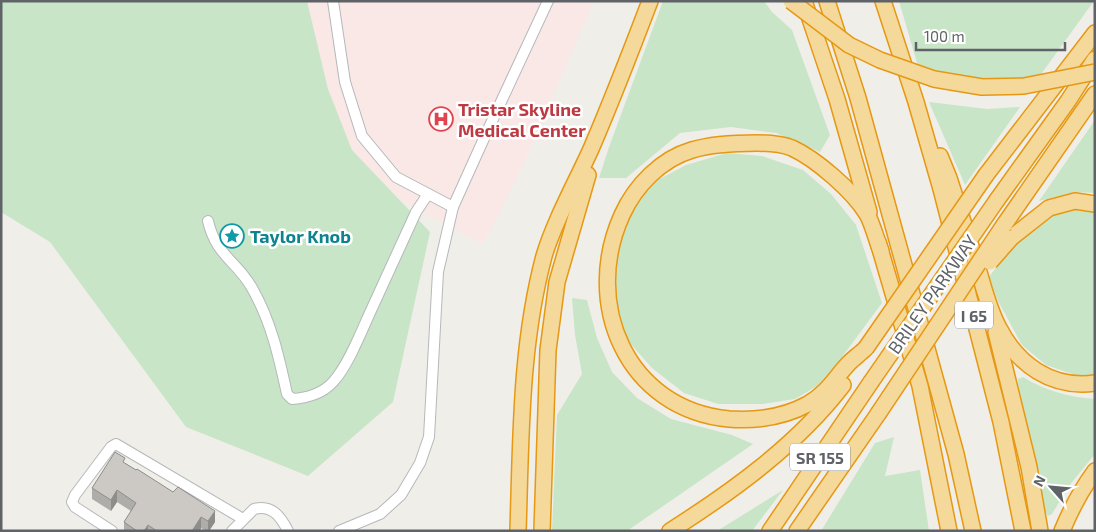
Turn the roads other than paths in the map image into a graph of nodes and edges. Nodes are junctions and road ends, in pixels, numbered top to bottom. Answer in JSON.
{"nodes":[{"id":1,"x":333,"y":1,"type":"edge"},
{"id":2,"x":548,"y":1,"type":"edge"},
{"id":3,"x":650,"y":1,"type":"edge"},
{"id":4,"x":792,"y":1,"type":"edge"},
{"id":5,"x":804,"y":1,"type":"edge"},
{"id":6,"x":827,"y":1,"type":"edge"},
{"id":7,"x":883,"y":1,"type":"edge"},
{"id":8,"x":1095,"y":33,"type":"edge"},
{"id":9,"x":1095,"y":59,"type":"edge"},
{"id":10,"x":1095,"y":72,"type":"edge"},
{"id":11,"x":1095,"y":94,"type":"edge"},
{"id":12,"x":916,"y":102,"type":"junction"},
{"id":13,"x":604,"y":118,"type":"junction"},
{"id":14,"x":428,"y":194,"type":"junction"},
{"id":15,"x":1095,"y":204,"type":"edge"},
{"id":16,"x":453,"y":207,"type":"junction"},
{"id":17,"x":208,"y":221,"type":"dead end"},
{"id":18,"x":1008,"y":232,"type":"junction"},
{"id":19,"x":880,"y":251,"type":"junction"},
{"id":20,"x":986,"y":292,"type":"junction"},
{"id":21,"x":866,"y":348,"type":"junction"},
{"id":22,"x":1095,"y":382,"type":"edge"},
{"id":23,"x":1095,"y":471,"type":"edge"},
{"id":24,"x":243,"y":519,"type":"junction"},
{"id":25,"x":112,"y":531,"type":"edge"},
{"id":26,"x":232,"y":531,"type":"edge"},
{"id":27,"x":288,"y":531,"type":"edge"},
{"id":28,"x":339,"y":531,"type":"edge"},
{"id":29,"x":518,"y":531,"type":"edge"},
{"id":30,"x":542,"y":531,"type":"edge"},
{"id":31,"x":670,"y":531,"type":"edge"},
{"id":32,"x":770,"y":531,"type":"edge"},
{"id":33,"x":797,"y":531,"type":"edge"},
{"id":34,"x":949,"y":531,"type":"edge"},
{"id":35,"x":973,"y":531,"type":"edge"},
{"id":36,"x":1023,"y":531,"type":"edge"},
{"id":37,"x":1040,"y":531,"type":"edge"},
{"id":38,"x":1062,"y":531,"type":"edge"}],
"edges":[{"from":1,"to":14,"type":"lane"},
{"from":2,"to":16,"type":"lane"},
{"from":3,"to":13,"type":"highway"},
{"from":4,"to":10,"type":"highway","bridge":true},
{"from":5,"to":19,"type":"highway"},
{"from":6,"to":35,"type":"highway"},
{"from":7,"to":12,"type":"highway","number":"I 65"},
{"from":8,"to":21,"type":"highway","bridge":true},
{"from":9,"to":32,"type":"highway","name":"BRILEY PARKWAY","number":"SR 155","bridge":true},
{"from":11,"to":18,"type":"highway"},
{"from":12,"to":20,"type":"highway"},
{"from":12,"to":36,"type":"highway","number":"I 65"},
{"from":13,"to":29,"type":"highway"},
{"from":13,"to":30,"type":"highway"},
{"from":14,"to":16,"type":"lane"},
{"from":14,"to":17,"type":"lane"},
{"from":15,"to":18,"type":"highway"},
{"from":16,"to":28,"type":"lane"},
{"from":18,"to":33,"type":"highway","name":"BRILEY PARKWAY","number":"SR 155","bridge":true},
{"from":19,"to":21,"type":"highway"},
{"from":19,"to":34,"type":"highway"},
{"from":20,"to":22,"type":"highway"},
{"from":20,"to":37,"type":"highway"},
{"from":21,"to":31,"type":"highway"},
{"from":23,"to":38,"type":"highway"},
{"from":24,"to":25,"type":"lane"},
{"from":24,"to":26,"type":"lane"},
{"from":24,"to":27,"type":"lane"}]}
